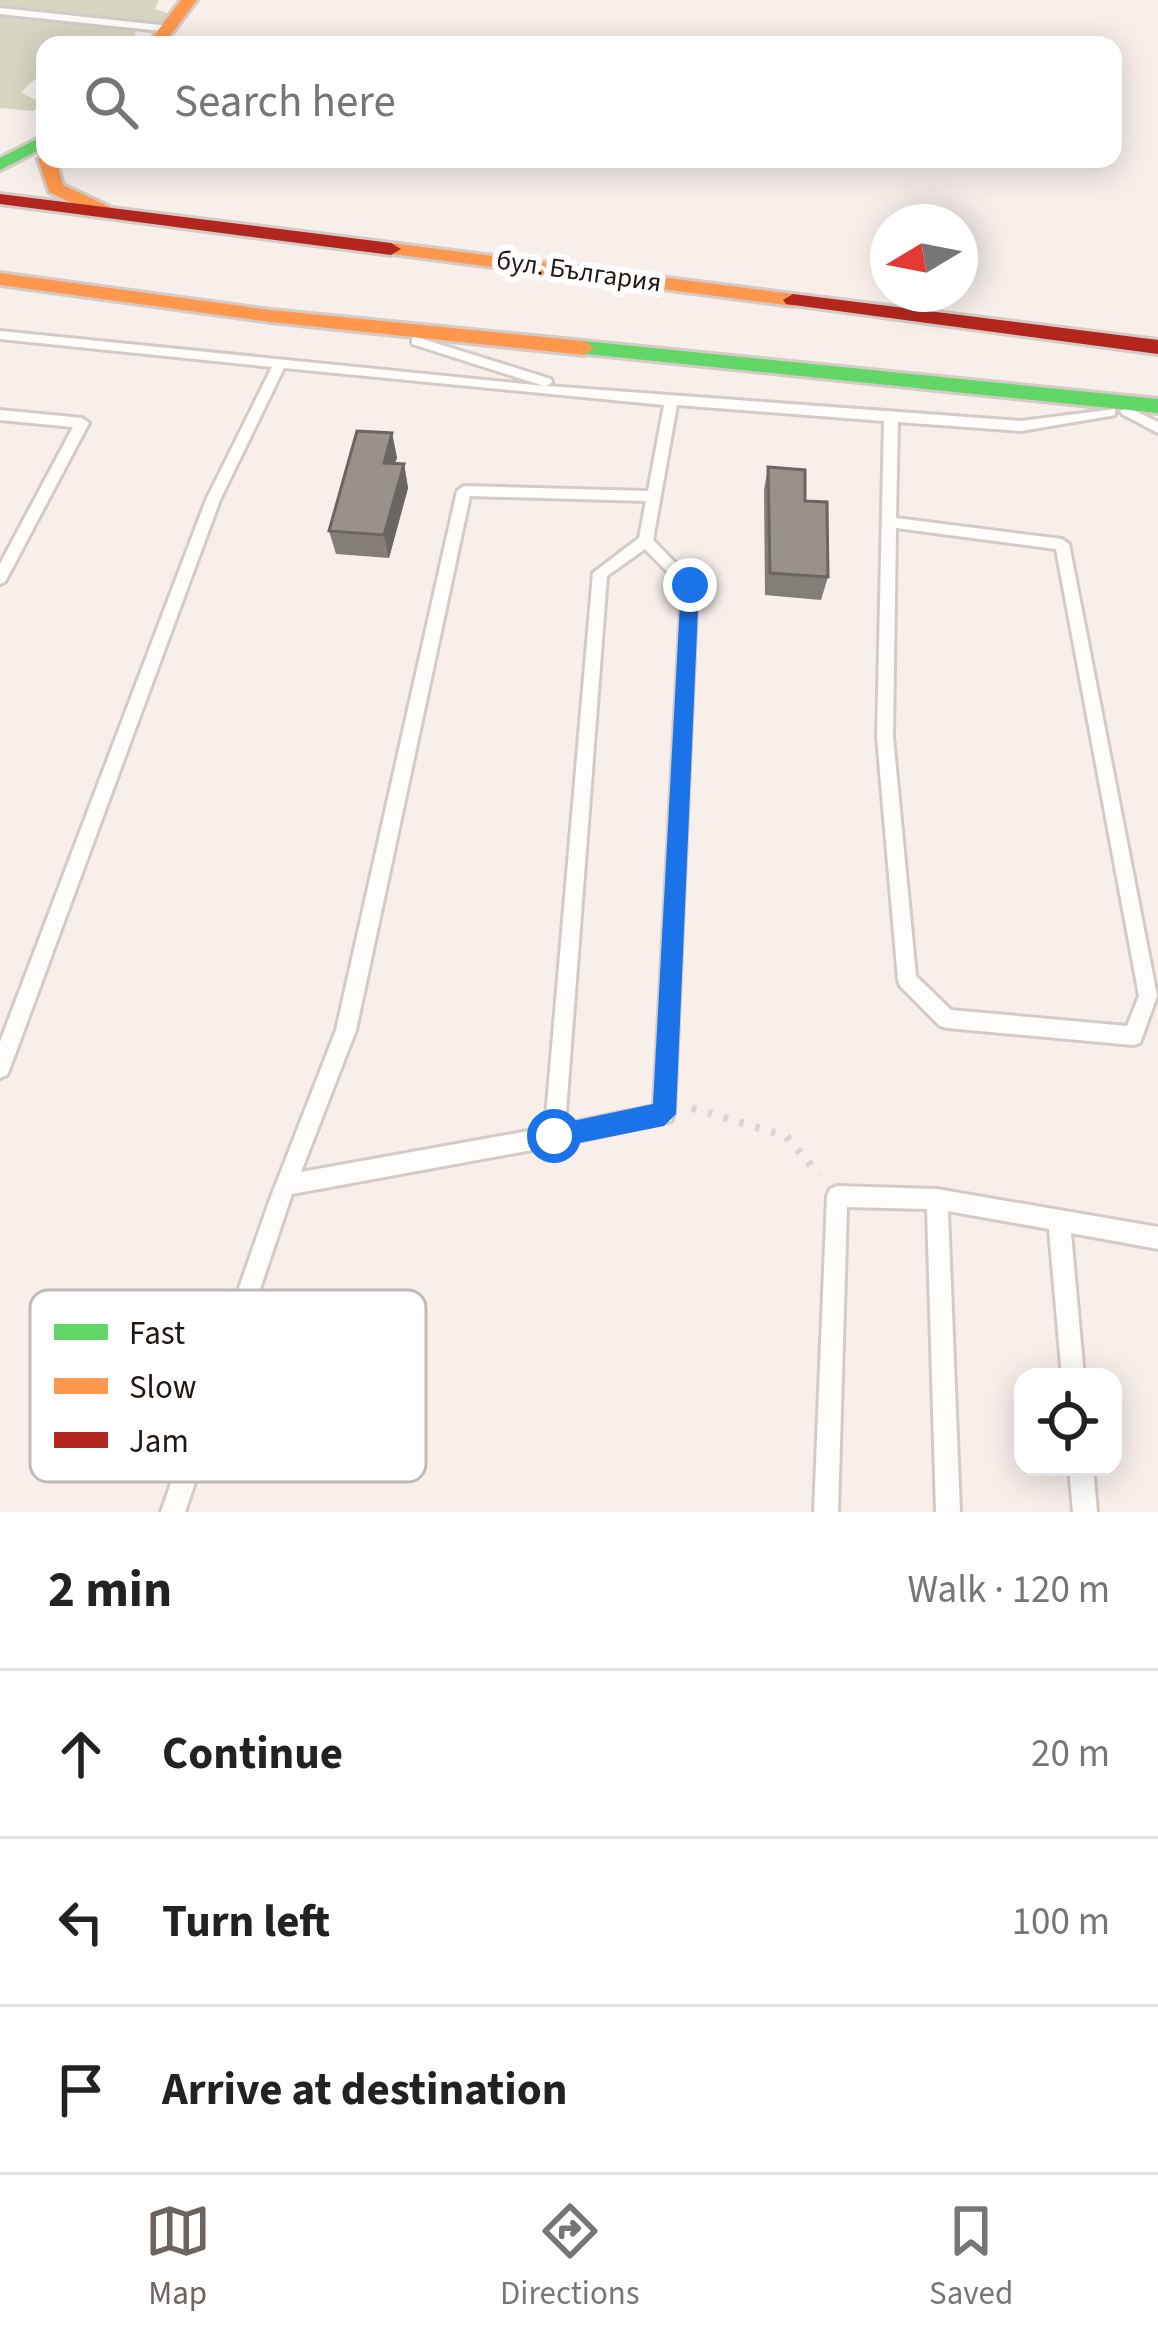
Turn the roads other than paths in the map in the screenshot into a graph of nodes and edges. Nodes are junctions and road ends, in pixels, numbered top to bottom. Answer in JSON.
{"nodes":[{"id":1,"x":188,"y":0,"type":"edge"},
{"id":2,"x":0,"y":11,"type":"edge"},
{"id":3,"x":156,"y":36,"type":"edge"},
{"id":4,"x":163,"y":36,"type":"edge"},
{"id":5,"x":36,"y":145,"type":"edge"},
{"id":6,"x":0,"y":165,"type":"edge"},
{"id":7,"x":49,"y":168,"type":"edge"},
{"id":8,"x":0,"y":199,"type":"edge"},
{"id":9,"x":103,"y":212,"type":"junction"},
{"id":10,"x":319,"y":238,"type":"junction"},
{"id":11,"x":0,"y":279,"type":"edge"},
{"id":12,"x":271,"y":316,"type":"junction"},
{"id":13,"x":377,"y":328,"type":"junction"},
{"id":14,"x":0,"y":335,"type":"edge"},
{"id":15,"x":1158,"y":347,"type":"edge"},
{"id":16,"x":280,"y":363,"type":"junction"},
{"id":17,"x":593,"y":395,"type":"junction"},
{"id":18,"x":671,"y":400,"type":"junction"},
{"id":19,"x":1141,"y":406,"type":"edge"},
{"id":20,"x":0,"y":415,"type":"edge"},
{"id":21,"x":891,"y":416,"type":"junction"},
{"id":22,"x":1158,"y":428,"type":"edge"},
{"id":23,"x":654,"y":496,"type":"junction"},
{"id":24,"x":890,"y":522,"type":"junction"},
{"id":25,"x":646,"y":541,"type":"junction"},
{"id":26,"x":0,"y":578,"type":"edge"},
{"id":27,"x":0,"y":1068,"type":"edge"},
{"id":28,"x":554,"y":1136,"type":"junction"},
{"id":29,"x":286,"y":1185,"type":"junction"},
{"id":30,"x":937,"y":1199,"type":"junction"},
{"id":31,"x":1059,"y":1220,"type":"junction"},
{"id":32,"x":1158,"y":1238,"type":"edge"},
{"id":33,"x":250,"y":1290,"type":"edge"},
{"id":34,"x":1072,"y":1368,"type":"edge"},
{"id":35,"x":1082,"y":1476,"type":"edge"},
{"id":36,"x":183,"y":1482,"type":"edge"},
{"id":37,"x":173,"y":1512,"type":"edge"},
{"id":38,"x":826,"y":1512,"type":"edge"},
{"id":39,"x":948,"y":1512,"type":"edge"},
{"id":40,"x":1085,"y":1512,"type":"edge"}],
"edges":[{"from":1,"to":4,"type":"main road"},
{"from":2,"to":3,"type":"lane"},
{"from":5,"to":6,"type":"main road"},
{"from":7,"to":9,"type":"main road"},
{"from":8,"to":9,"type":"main road","name":"бул. България"},
{"from":9,"to":10,"type":"main road","name":"бул. България"},
{"from":10,"to":12,"type":"main road"},
{"from":10,"to":15,"type":"main road","name":"бул. България"},
{"from":11,"to":12,"type":"main road"},
{"from":12,"to":13,"type":"main road"},
{"from":13,"to":17,"type":"lane"},
{"from":13,"to":19,"type":"main road"},
{"from":14,"to":16,"type":"lane"},
{"from":16,"to":17,"type":"lane"},
{"from":16,"to":27,"type":"lane"},
{"from":17,"to":18,"type":"lane"},
{"from":18,"to":21,"type":"lane"},
{"from":18,"to":23,"type":"lane"},
{"from":19,"to":21,"type":"lane"},
{"from":19,"to":22,"type":"lane"},
{"from":20,"to":26,"type":"lane"},
{"from":21,"to":24,"type":"lane"},
{"from":23,"to":25,"type":"lane"},
{"from":23,"to":29,"type":"lane"},
{"from":24,"to":24,"type":"lane"},
{"from":25,"to":28,"type":"lane"},
{"from":25,"to":28,"type":"lane"},
{"from":28,"to":29,"type":"lane"},
{"from":29,"to":33,"type":"lane"},
{"from":30,"to":31,"type":"lane"},
{"from":30,"to":38,"type":"lane"},
{"from":30,"to":39,"type":"lane"},
{"from":31,"to":32,"type":"lane"},
{"from":31,"to":34,"type":"lane"},
{"from":35,"to":40,"type":"lane"},
{"from":36,"to":37,"type":"lane"}]}
